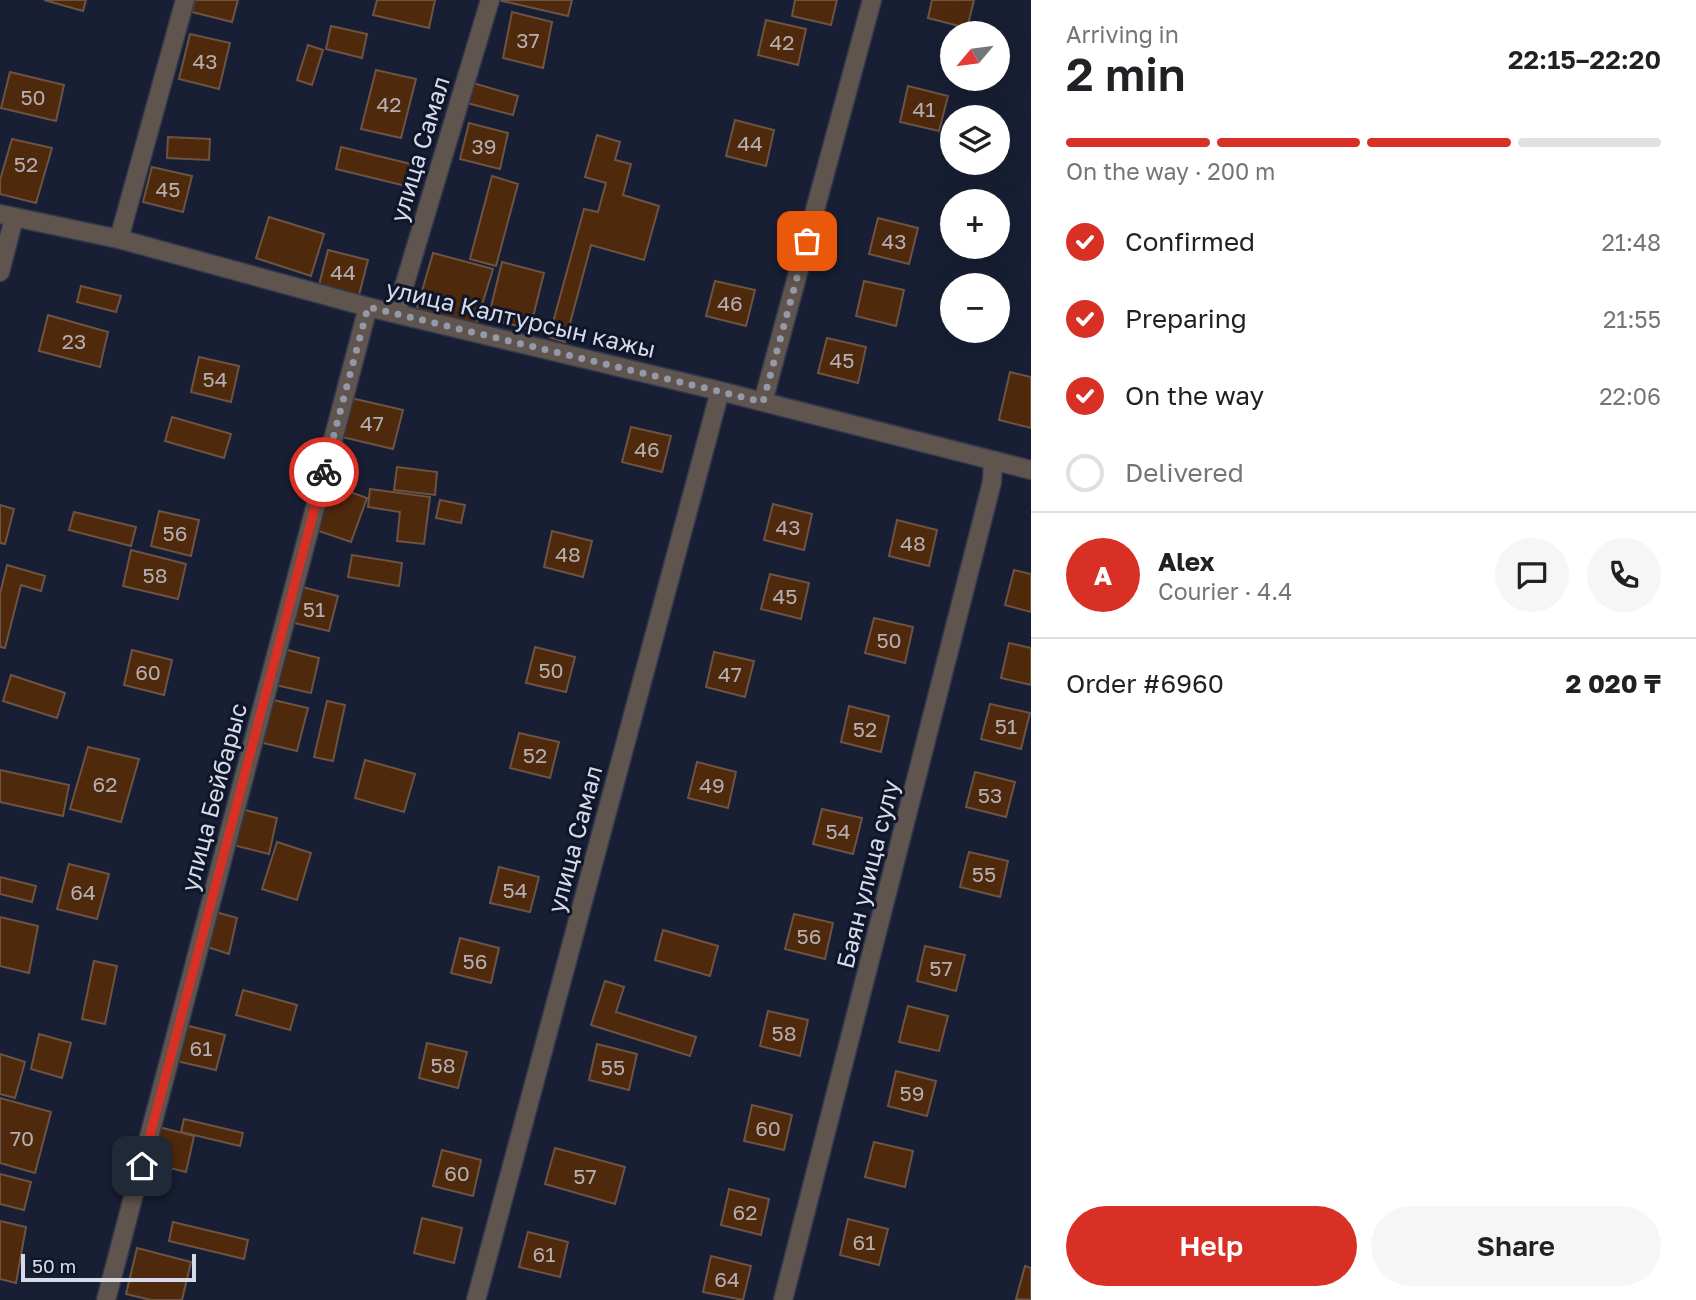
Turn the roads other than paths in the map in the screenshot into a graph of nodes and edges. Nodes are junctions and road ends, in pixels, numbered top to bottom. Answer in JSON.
{"nodes":[{"id":1,"x":185,"y":0,"type":"edge"},
{"id":2,"x":490,"y":0,"type":"edge"},
{"id":3,"x":872,"y":0,"type":"edge"},
{"id":4,"x":7,"y":216,"type":"edge"},
{"id":5,"x":119,"y":239,"type":"junction"},
{"id":6,"x":0,"y":272,"type":"edge"},
{"id":7,"x":368,"y":307,"type":"junction"},
{"id":8,"x":396,"y":313,"type":"junction"},
{"id":9,"x":720,"y":391,"type":"junction"},
{"id":10,"x":763,"y":402,"type":"junction"},
{"id":11,"x":993,"y":460,"type":"junction"},
{"id":12,"x":1031,"y":470,"type":"edge"},
{"id":13,"x":106,"y":1300,"type":"edge"},
{"id":14,"x":476,"y":1300,"type":"edge"},
{"id":15,"x":783,"y":1300,"type":"edge"}],
"edges":[{"from":1,"to":5,"type":"street"},
{"from":2,"to":8,"type":"street","name":"улица Самал"},
{"from":3,"to":10,"type":"street"},
{"from":4,"to":5,"type":"street","name":"улица Калтурсын кажы"},
{"from":4,"to":6,"type":"street"},
{"from":5,"to":7,"type":"street","name":"улица Калтурсын кажы"},
{"from":7,"to":8,"type":"street","name":"улица Калтурсын кажы"},
{"from":7,"to":13,"type":"street","name":"улица Бейбарыс"},
{"from":8,"to":9,"type":"street","name":"улица Калтурсын кажы"},
{"from":9,"to":10,"type":"street","name":"улица Калтурсын кажы"},
{"from":9,"to":14,"type":"street","name":"улица Самал"},
{"from":10,"to":11,"type":"street","name":"улица Калтурсын кажы"},
{"from":11,"to":12,"type":"street","name":"улица Калтурсын кажы"},
{"from":11,"to":15,"type":"street","name":"Баян улица сулу"}]}
